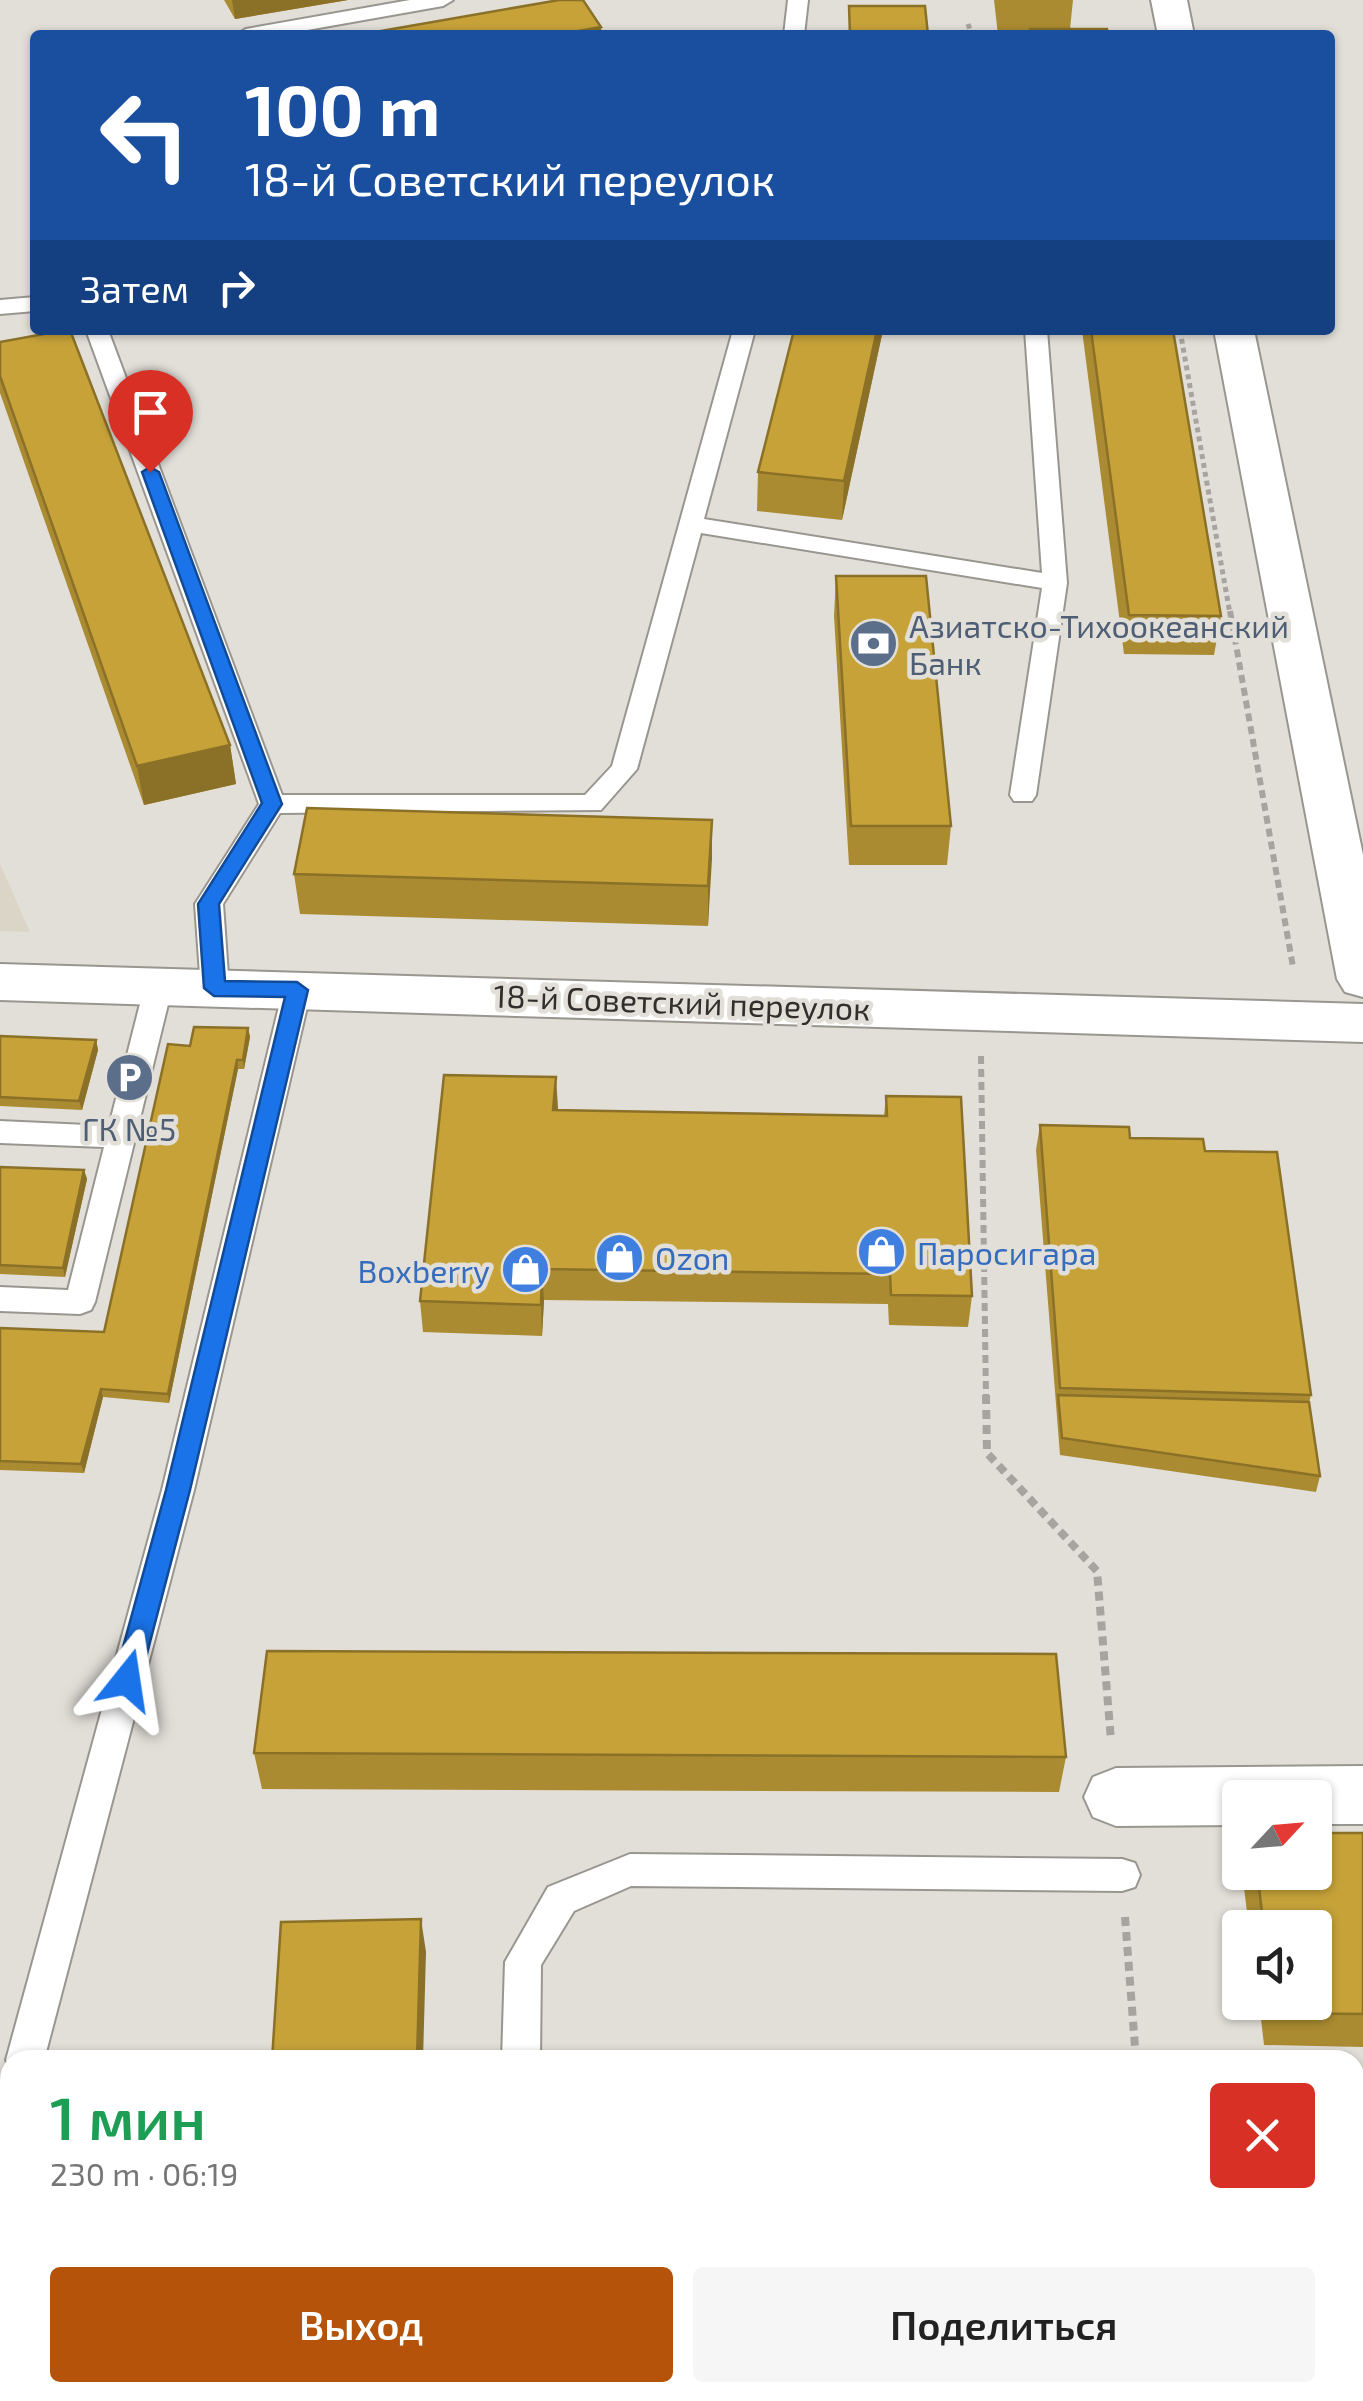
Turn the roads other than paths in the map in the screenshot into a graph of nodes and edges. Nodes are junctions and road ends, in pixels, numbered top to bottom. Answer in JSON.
{"nodes":[{"id":1,"x":443,"y":0,"type":"edge"},
{"id":2,"x":798,"y":0,"type":"edge"},
{"id":3,"x":1169,"y":0,"type":"edge"},
{"id":4,"x":274,"y":30,"type":"edge"},
{"id":5,"x":795,"y":30,"type":"edge"},
{"id":6,"x":1175,"y":30,"type":"edge"},
{"id":7,"x":30,"y":304,"type":"edge"},
{"id":8,"x":0,"y":307,"type":"edge"},
{"id":9,"x":100,"y":335,"type":"edge"},
{"id":10,"x":743,"y":335,"type":"edge"},
{"id":11,"x":1036,"y":335,"type":"edge"},
{"id":12,"x":1235,"y":335,"type":"edge"},
{"id":13,"x":690,"y":524,"type":"junction"},
{"id":14,"x":1055,"y":583,"type":"junction"},
{"id":15,"x":1023,"y":795,"type":"dead end"},
{"id":16,"x":272,"y":804,"type":"junction"},
{"id":17,"x":1363,"y":979,"type":"edge"},
{"id":18,"x":0,"y":982,"type":"edge"},
{"id":19,"x":158,"y":988,"type":"junction"},
{"id":20,"x":214,"y":988,"type":"junction"},
{"id":21,"x":297,"y":990,"type":"junction"},
{"id":22,"x":1363,"y":1024,"type":"edge"},
{"id":23,"x":0,"y":1132,"type":"edge"},
{"id":24,"x":121,"y":1137,"type":"junction"},
{"id":25,"x":0,"y":1299,"type":"edge"},
{"id":26,"x":1363,"y":1795,"type":"edge"},
{"id":27,"x":1116,"y":1797,"type":"road end"},
{"id":28,"x":1122,"y":1875,"type":"road end"},
{"id":29,"x":28,"y":2050,"type":"edge"},
{"id":30,"x":520,"y":2050,"type":"edge"}],
"edges":[{"from":1,"to":4,"type":"lane"},
{"from":2,"to":5,"type":"lane"},
{"from":3,"to":6,"type":"street"},
{"from":7,"to":8,"type":"lane"},
{"from":9,"to":16,"type":"lane"},
{"from":10,"to":13,"type":"lane"},
{"from":11,"to":14,"type":"lane"},
{"from":12,"to":17,"type":"street"},
{"from":13,"to":14,"type":"lane"},
{"from":13,"to":16,"type":"lane"},
{"from":14,"to":15,"type":"lane"},
{"from":16,"to":20,"type":"lane"},
{"from":18,"to":19,"type":"street","name":"18-й Советский переулок"},
{"from":19,"to":20,"type":"street","name":"18-й Советский переулок"},
{"from":19,"to":24,"type":"lane"},
{"from":20,"to":21,"type":"street","name":"18-й Советский переулок"},
{"from":21,"to":22,"type":"street","name":"18-й Советский переулок"},
{"from":21,"to":29,"type":"lane"},
{"from":23,"to":24,"type":"lane"},
{"from":24,"to":25,"type":"lane"},
{"from":26,"to":27,"type":"street"},
{"from":28,"to":30,"type":"lane"}]}
